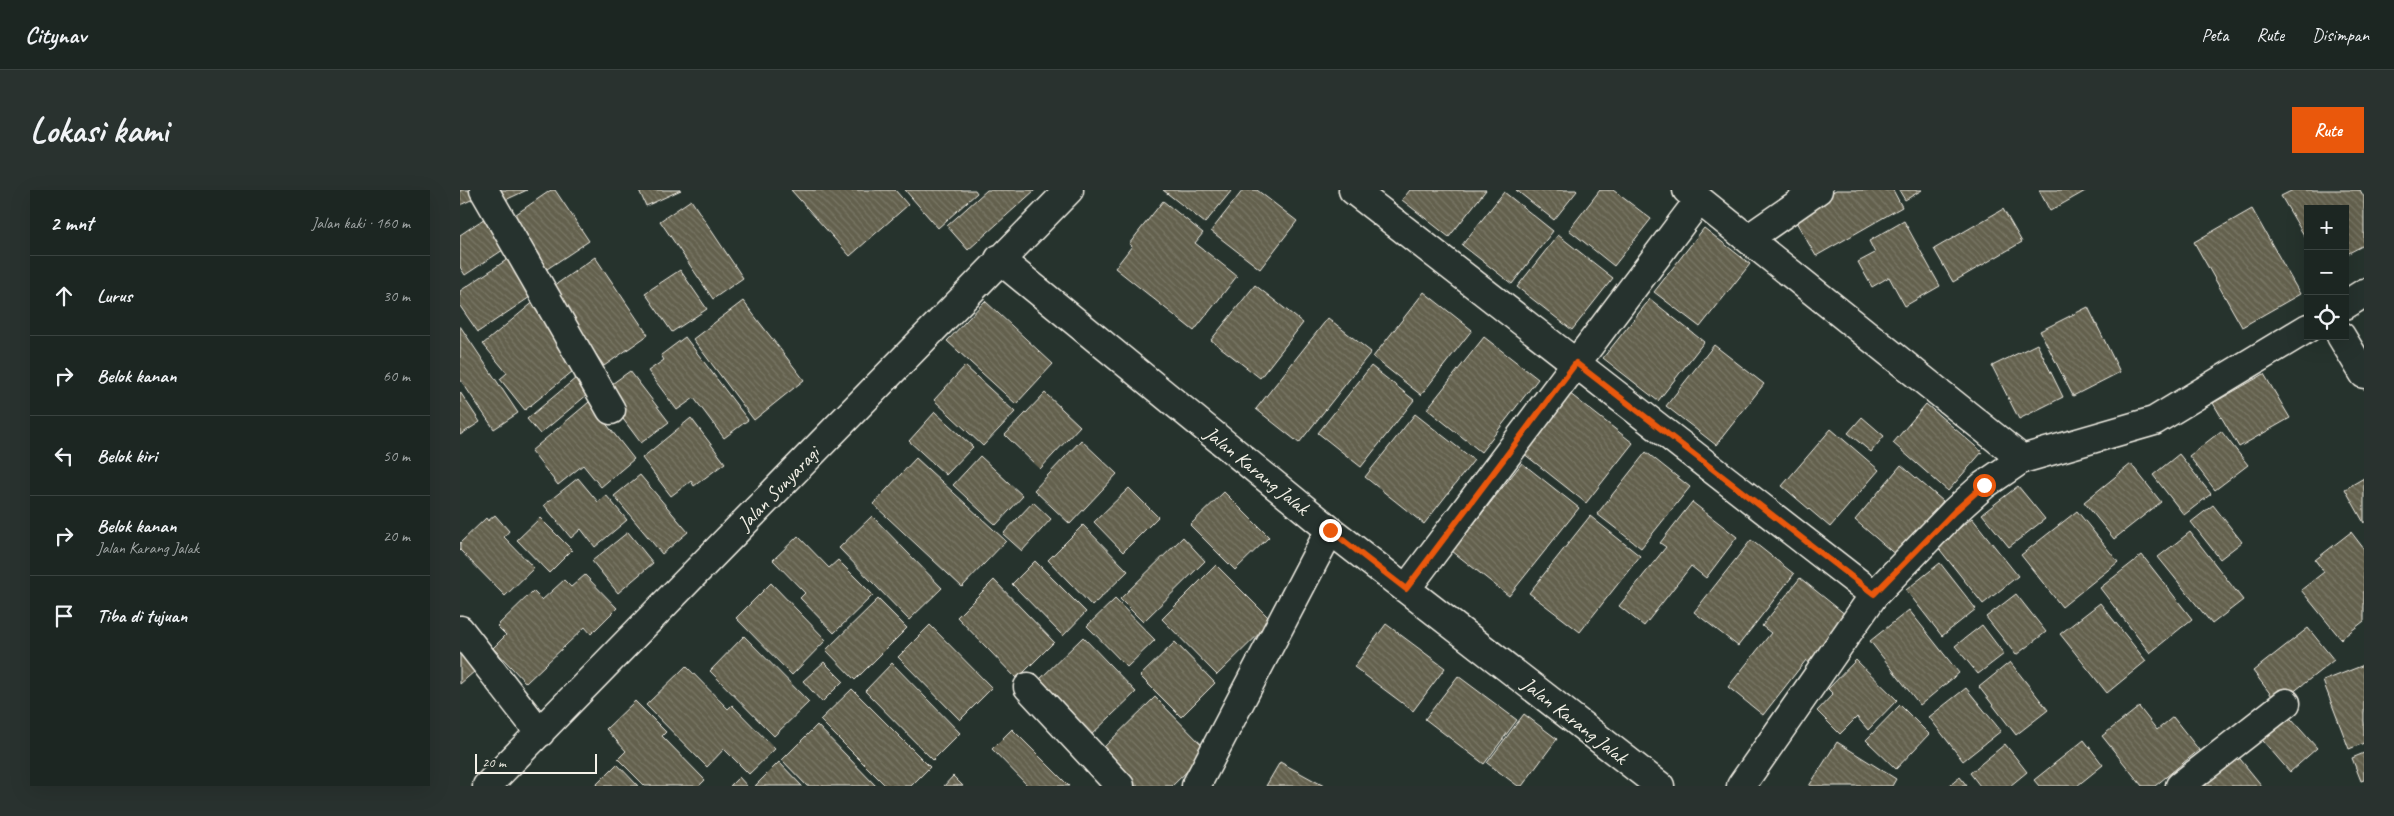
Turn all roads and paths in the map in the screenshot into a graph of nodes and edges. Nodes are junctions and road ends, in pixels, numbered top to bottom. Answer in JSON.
{"nodes":[{"id":1,"x":484,"y":190,"type":"edge"},
{"id":2,"x":1069,"y":190,"type":"edge"},
{"id":3,"x":1353,"y":190,"type":"edge"},
{"id":4,"x":1818,"y":190,"type":"edge"},
{"id":5,"x":1693,"y":195,"type":"edge"},
{"id":6,"x":1749,"y":238,"type":"junction"},
{"id":7,"x":999,"y":259,"type":"junction"},
{"id":8,"x":2364,"y":293,"type":"edge"},
{"id":9,"x":2349,"y":302,"type":"edge"},
{"id":10,"x":2304,"y":330,"type":"edge"},
{"id":11,"x":2343,"y":340,"type":"edge"},
{"id":12,"x":1576,"y":363,"type":"junction"},
{"id":13,"x":2364,"y":374,"type":"edge"},
{"id":14,"x":611,"y":410,"type":"dead end"},
{"id":15,"x":2022,"y":459,"type":"junction"},
{"id":16,"x":1330,"y":530,"type":"junction"},
{"id":17,"x":1406,"y":589,"type":"junction"},
{"id":18,"x":1874,"y":594,"type":"junction"},
{"id":19,"x":460,"y":630,"type":"edge"},
{"id":20,"x":1028,"y":687,"type":"dead end"},
{"id":21,"x":2286,"y":703,"type":"dead end"},
{"id":22,"x":540,"y":733,"type":"junction"},
{"id":23,"x":487,"y":786,"type":"edge"},
{"id":24,"x":1120,"y":786,"type":"edge"},
{"id":25,"x":1196,"y":786,"type":"edge"},
{"id":26,"x":1660,"y":786,"type":"edge"},
{"id":27,"x":1742,"y":786,"type":"edge"},
{"id":28,"x":2180,"y":786,"type":"edge"}],
"edges":[{"from":1,"to":14,"type":"street"},
{"from":2,"to":7,"type":"street","name":"Jalan Sunyaragi"},
{"from":3,"to":12,"type":"street"},
{"from":4,"to":6,"type":"street"},
{"from":5,"to":6,"type":"street"},
{"from":5,"to":12,"type":"street"},
{"from":6,"to":15,"type":"street"},
{"from":7,"to":16,"type":"street","name":"Jalan Karang Jalak"},
{"from":7,"to":22,"type":"street","name":"Jalan Sunyaragi"},
{"from":8,"to":9,"type":"street"},
{"from":10,"to":15,"type":"street"},
{"from":11,"to":13,"type":"street"},
{"from":12,"to":17,"type":"street"},
{"from":12,"to":18,"type":"street"},
{"from":15,"to":18,"type":"street"},
{"from":16,"to":17,"type":"street","name":"Jalan Karang Jalak"},
{"from":16,"to":25,"type":"street"},
{"from":17,"to":26,"type":"street","name":"Jalan Karang Jalak"},
{"from":18,"to":27,"type":"street"},
{"from":19,"to":22,"type":"street"},
{"from":20,"to":24,"type":"street"},
{"from":21,"to":28,"type":"street"},
{"from":22,"to":23,"type":"street","name":"Jalan Sunyaragi"}]}
